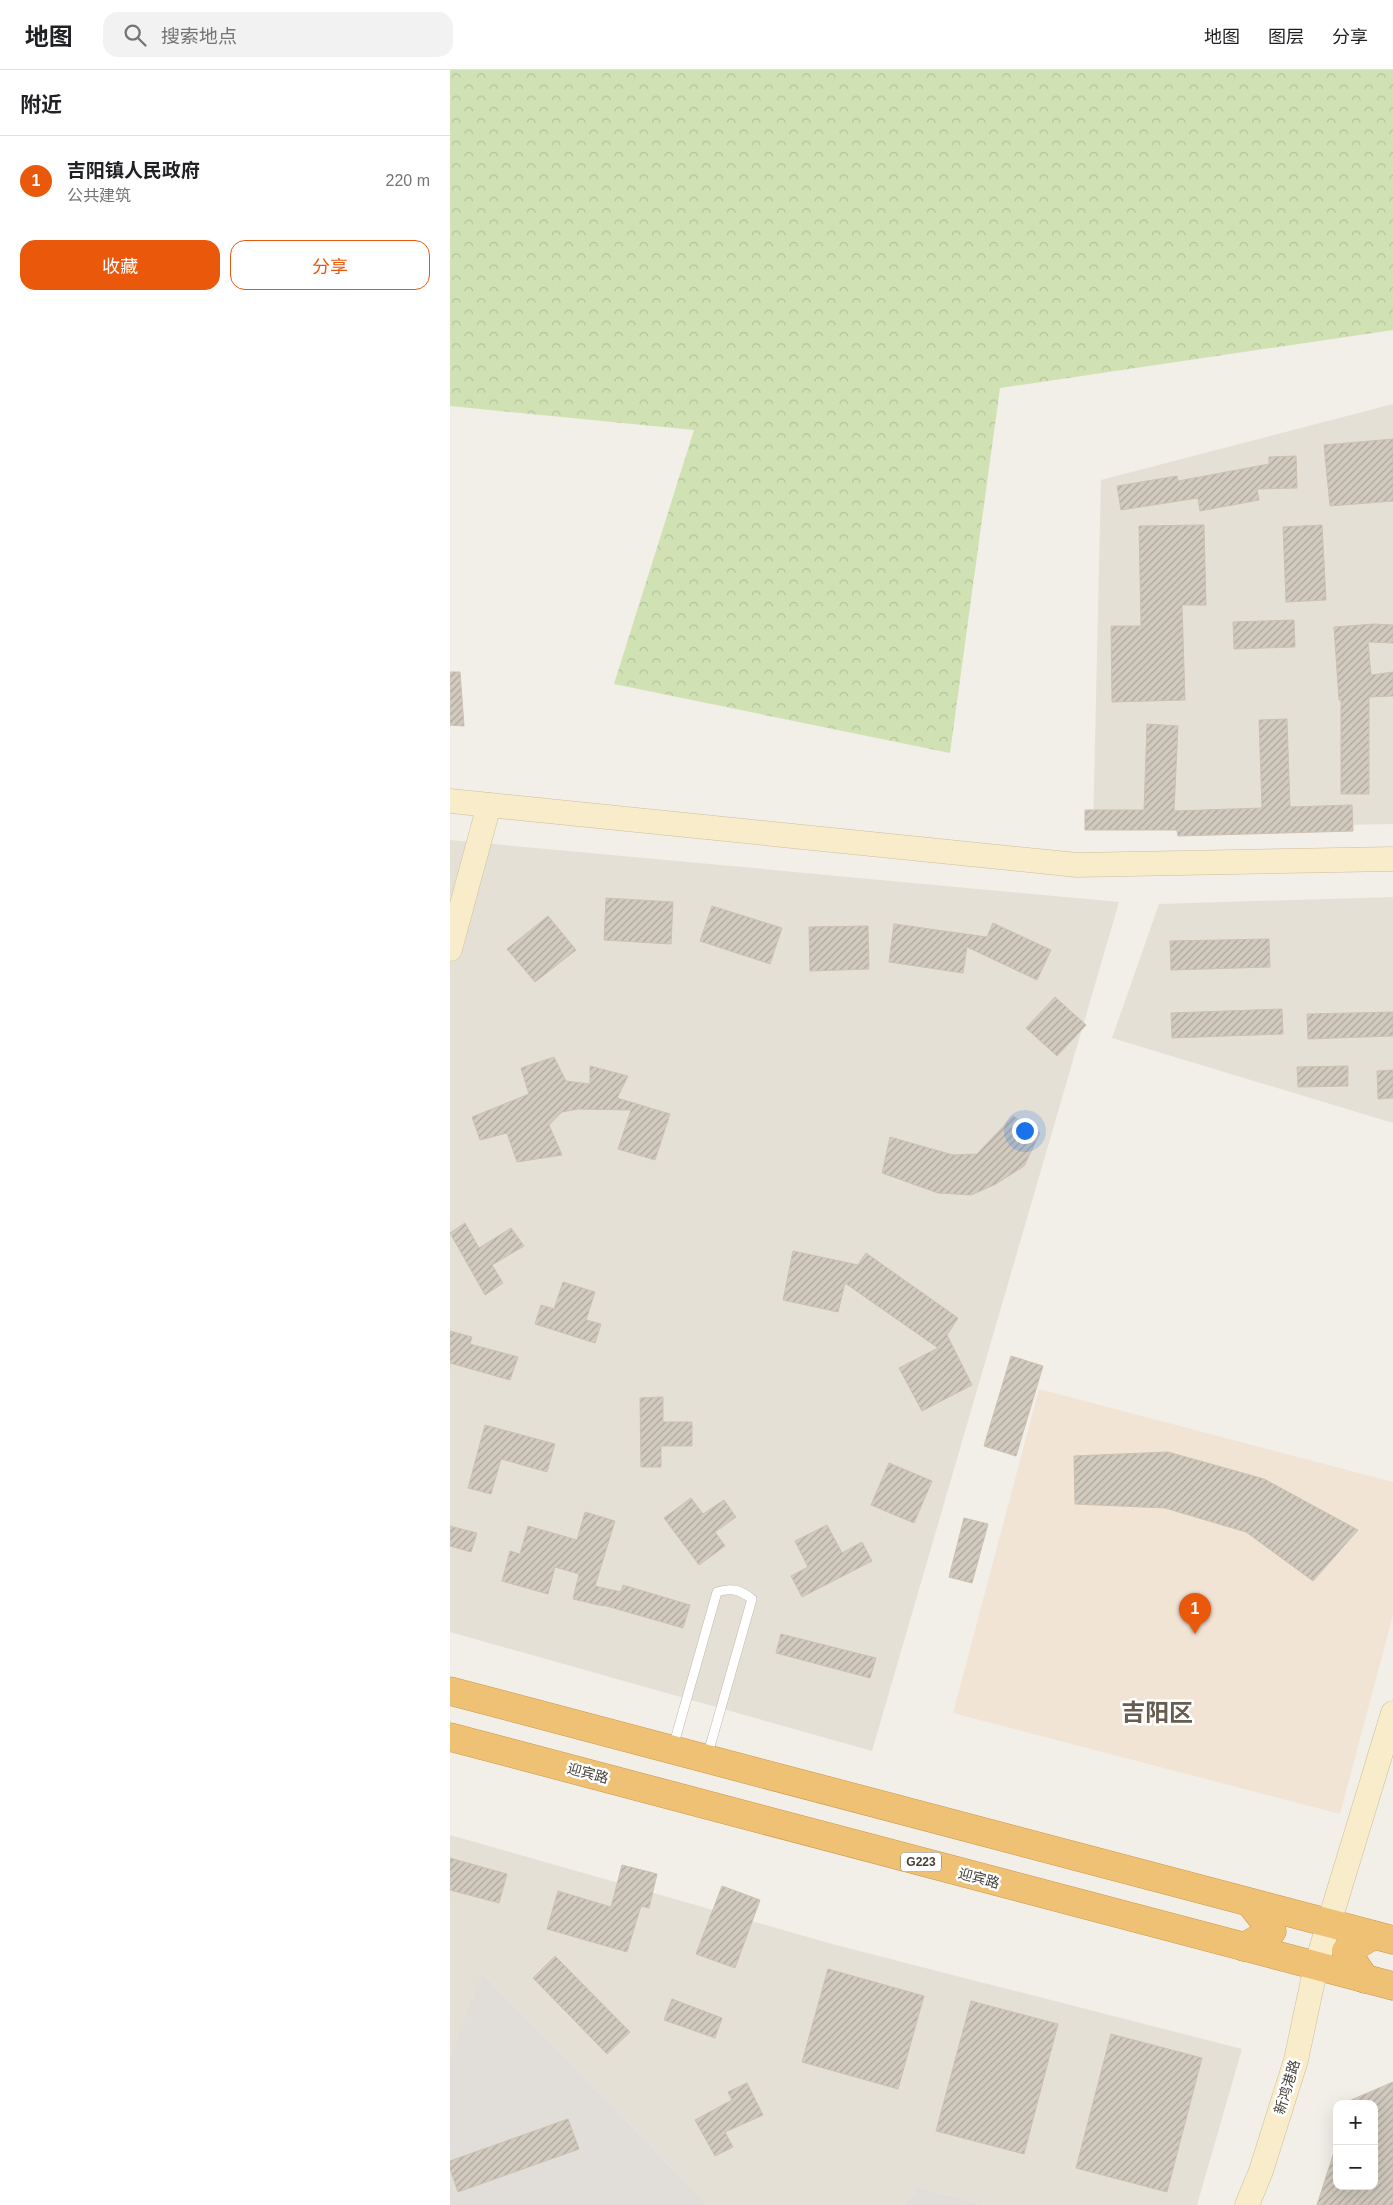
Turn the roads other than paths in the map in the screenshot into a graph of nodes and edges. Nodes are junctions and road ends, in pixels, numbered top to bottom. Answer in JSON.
{"nodes":[{"id":1,"x":450,"y":801,"type":"edge"},
{"id":2,"x":489,"y":805,"type":"junction"},
{"id":3,"x":1393,"y":859,"type":"edge"},
{"id":4,"x":450,"y":949,"type":"edge"},
{"id":5,"x":450,"y":1691,"type":"edge"},
{"id":6,"x":1393,"y":1713,"type":"edge"},
{"id":7,"x":450,"y":1736,"type":"edge"},
{"id":8,"x":672,"y":1751,"type":"junction"},
{"id":9,"x":706,"y":1760,"type":"junction"},
{"id":10,"x":1251,"y":1904,"type":"junction"},
{"id":11,"x":1328,"y":1924,"type":"junction"},
{"id":12,"x":1384,"y":1938,"type":"edge"},
{"id":13,"x":1244,"y":1947,"type":"junction"},
{"id":14,"x":1316,"y":1966,"type":"junction"},
{"id":15,"x":1365,"y":1979,"type":"junction"},
{"id":16,"x":1393,"y":1986,"type":"edge"},
{"id":17,"x":1247,"y":2205,"type":"edge"}],
"edges":[{"from":1,"to":2,"type":"street"},
{"from":2,"to":3,"type":"street"},
{"from":2,"to":4,"type":"street"},
{"from":5,"to":8,"type":"highway"},
{"from":6,"to":11,"type":"street","name":"新鸿港路"},
{"from":7,"to":13,"type":"highway","name":"迎宾路","number":"G223"},
{"from":8,"to":9,"type":"highway"},
{"from":8,"to":9,"type":"lane"},
{"from":9,"to":10,"type":"highway"},
{"from":10,"to":11,"type":"highway"},
{"from":10,"to":13,"type":"highway"},
{"from":11,"to":12,"type":"highway"},
{"from":11,"to":14,"type":"street","name":"新鸿港路"},
{"from":12,"to":15,"type":"highway"},
{"from":13,"to":14,"type":"highway","name":"迎宾路","number":"G223"},
{"from":14,"to":15,"type":"highway","name":"迎宾路","number":"G223"},
{"from":14,"to":17,"type":"street","name":"新鸿港路"},
{"from":15,"to":16,"type":"highway","name":"迎宾路","number":"G223"}]}
